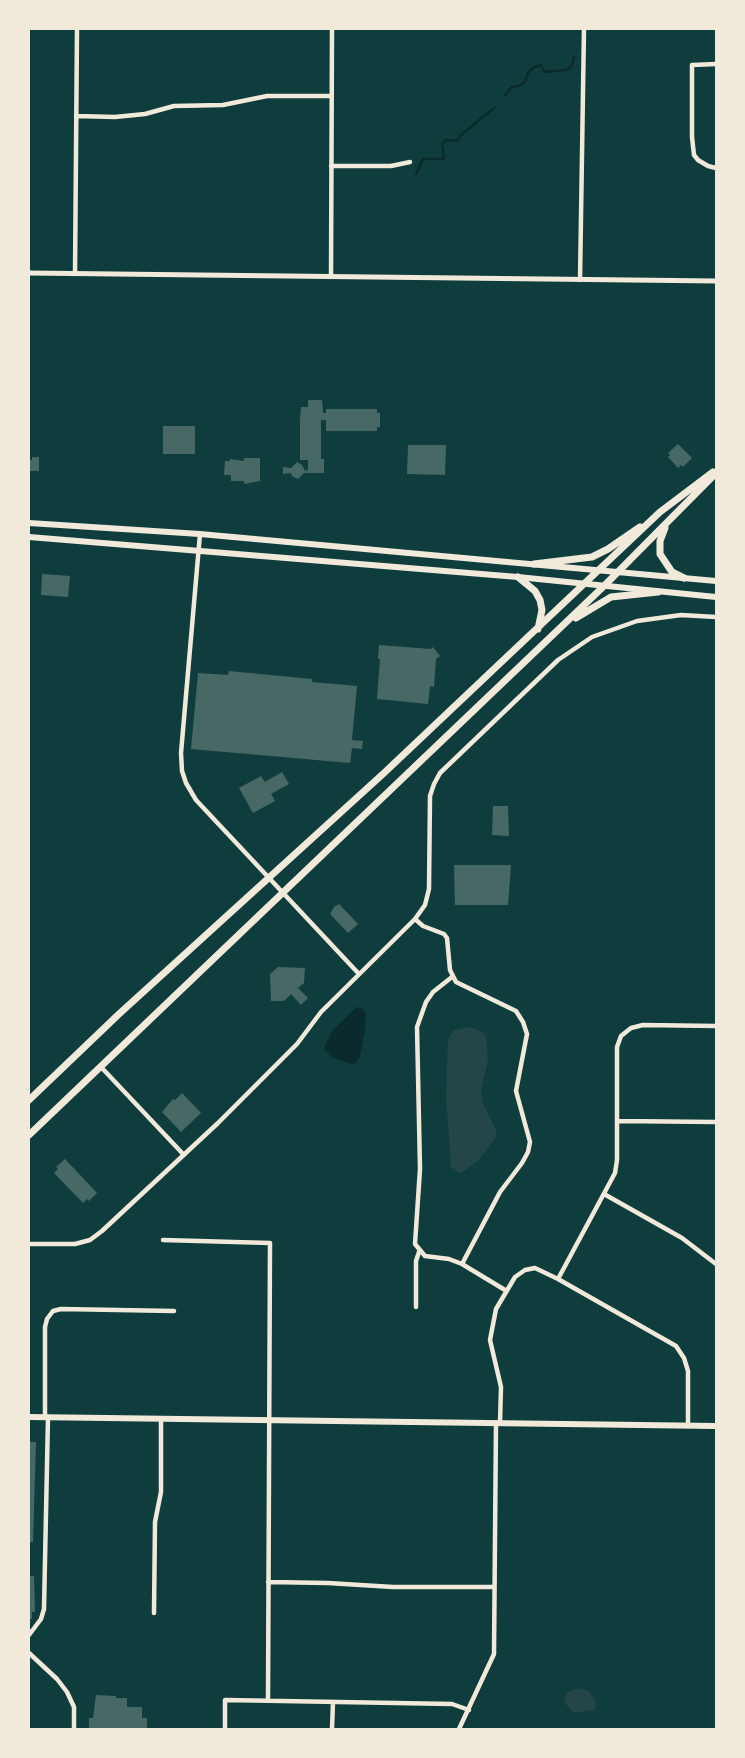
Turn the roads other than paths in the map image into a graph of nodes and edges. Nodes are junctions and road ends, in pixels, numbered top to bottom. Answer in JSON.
{"nodes":[{"id":1,"x":77,"y":29,"type":"edge"},
{"id":2,"x":332,"y":29,"type":"edge"},
{"id":3,"x":584,"y":29,"type":"edge"},
{"id":4,"x":716,"y":64,"type":"edge"},
{"id":5,"x":331,"y":96,"type":"junction"},
{"id":6,"x":76,"y":116,"type":"junction"},
{"id":7,"x":410,"y":162,"type":"dead end"},
{"id":8,"x":331,"y":166,"type":"junction"},
{"id":9,"x":716,"y":168,"type":"edge"},
{"id":10,"x":29,"y":273,"type":"edge"},
{"id":11,"x":75,"y":274,"type":"junction"},
{"id":12,"x":331,"y":277,"type":"junction"},
{"id":13,"x":580,"y":280,"type":"junction"},
{"id":14,"x":716,"y":282,"type":"edge"},
{"id":15,"x":716,"y":469,"type":"edge"},
{"id":16,"x":716,"y":473,"type":"edge"},
{"id":17,"x":660,"y":512,"type":"junction"},
{"id":18,"x":29,"y":523,"type":"edge"},
{"id":19,"x":666,"y":526,"type":"junction"},
{"id":20,"x":200,"y":534,"type":"junction"},
{"id":21,"x":29,"y":537,"type":"edge"},
{"id":22,"x":198,"y":549,"type":"junction"},
{"id":23,"x":534,"y":564,"type":"junction"},
{"id":24,"x":600,"y":570,"type":"junction"},
{"id":25,"x":619,"y":572,"type":"junction"},
{"id":26,"x":518,"y":577,"type":"junction"},
{"id":27,"x":684,"y":578,"type":"junction"},
{"id":28,"x":716,"y":581,"type":"edge"},
{"id":29,"x":585,"y":584,"type":"junction"},
{"id":30,"x":604,"y":586,"type":"junction"},
{"id":31,"x":658,"y":592,"type":"junction"},
{"id":32,"x":716,"y":598,"type":"edge"},
{"id":33,"x":716,"y":617,"type":"edge"},
{"id":34,"x":537,"y":630,"type":"junction"},
{"id":35,"x":559,"y":630,"type":"junction"},
{"id":36,"x":270,"y":877,"type":"junction"},
{"id":37,"x":283,"y":891,"type":"junction"},
{"id":38,"x":415,"y":919,"type":"junction"},
{"id":39,"x":359,"y":974,"type":"junction"},
{"id":40,"x":452,"y":977,"type":"junction"},
{"id":41,"x":716,"y":1026,"type":"edge"},
{"id":42,"x":101,"y":1067,"type":"junction"},
{"id":43,"x":29,"y":1100,"type":"edge"},
{"id":44,"x":617,"y":1120,"type":"junction"},
{"id":45,"x":716,"y":1122,"type":"edge"},
{"id":46,"x":29,"y":1135,"type":"edge"},
{"id":47,"x":184,"y":1155,"type":"junction"},
{"id":48,"x":604,"y":1194,"type":"junction"},
{"id":49,"x":162,"y":1240,"type":"dead end"},
{"id":50,"x":29,"y":1244,"type":"edge"},
{"id":51,"x":419,"y":1252,"type":"junction"},
{"id":52,"x":462,"y":1264,"type":"junction"},
{"id":53,"x":716,"y":1264,"type":"edge"},
{"id":54,"x":558,"y":1278,"type":"junction"},
{"id":55,"x":505,"y":1290,"type":"junction"},
{"id":56,"x":416,"y":1307,"type":"dead end"},
{"id":57,"x":174,"y":1311,"type":"dead end"},
{"id":58,"x":29,"y":1417,"type":"edge"},
{"id":59,"x":46,"y":1417,"type":"junction"},
{"id":60,"x":162,"y":1419,"type":"junction"},
{"id":61,"x":268,"y":1420,"type":"junction"},
{"id":62,"x":498,"y":1423,"type":"junction"},
{"id":63,"x":688,"y":1426,"type":"junction"},
{"id":64,"x":716,"y":1426,"type":"edge"},
{"id":65,"x":268,"y":1582,"type":"junction"},
{"id":66,"x":494,"y":1588,"type":"junction"},
{"id":67,"x":154,"y":1613,"type":"dead end"},
{"id":68,"x":29,"y":1635,"type":"edge"},
{"id":69,"x":29,"y":1653,"type":"edge"},
{"id":70,"x":268,"y":1700,"type":"junction"},
{"id":71,"x":333,"y":1702,"type":"junction"},
{"id":72,"x":468,"y":1710,"type":"junction"},
{"id":73,"x":74,"y":1729,"type":"edge"},
{"id":74,"x":225,"y":1729,"type":"edge"},
{"id":75,"x":332,"y":1729,"type":"edge"},
{"id":76,"x":459,"y":1729,"type":"edge"}],
"edges":[{"from":1,"to":6,"type":"street"},
{"from":2,"to":5,"type":"street"},
{"from":3,"to":13,"type":"street"},
{"from":4,"to":9,"type":"street"},
{"from":5,"to":6,"type":"street"},
{"from":5,"to":8,"type":"street"},
{"from":6,"to":11,"type":"street"},
{"from":7,"to":8,"type":"street"},
{"from":8,"to":12,"type":"street"},
{"from":10,"to":11,"type":"street"},
{"from":11,"to":12,"type":"street"},
{"from":12,"to":13,"type":"street"},
{"from":13,"to":14,"type":"street"},
{"from":15,"to":17,"type":"main road"},
{"from":16,"to":19,"type":"main road"},
{"from":17,"to":23,"type":"main road"},
{"from":17,"to":24,"type":"main road"},
{"from":18,"to":20,"type":"main road"},
{"from":19,"to":25,"type":"main road"},
{"from":19,"to":27,"type":"main road"},
{"from":20,"to":22,"type":"street"},
{"from":20,"to":23,"type":"main road"},
{"from":21,"to":22,"type":"main road"},
{"from":22,"to":26,"type":"main road"},
{"from":22,"to":36,"type":"street"},
{"from":23,"to":24,"type":"main road"},
{"from":24,"to":25,"type":"main road"},
{"from":24,"to":29,"type":"main road"},
{"from":25,"to":27,"type":"main road"},
{"from":25,"to":30,"type":"main road"},
{"from":26,"to":29,"type":"main road"},
{"from":26,"to":34,"type":"main road"},
{"from":27,"to":28,"type":"main road"},
{"from":29,"to":30,"type":"main road"},
{"from":29,"to":34,"type":"main road"},
{"from":30,"to":31,"type":"main road"},
{"from":30,"to":35,"type":"main road"},
{"from":31,"to":32,"type":"main road"},
{"from":31,"to":35,"type":"main road"},
{"from":33,"to":38,"type":"street"},
{"from":34,"to":36,"type":"main road"},
{"from":35,"to":37,"type":"main road"},
{"from":36,"to":37,"type":"street"},
{"from":36,"to":43,"type":"main road"},
{"from":37,"to":39,"type":"street"},
{"from":37,"to":42,"type":"main road"},
{"from":38,"to":39,"type":"street"},
{"from":38,"to":40,"type":"street"},
{"from":39,"to":47,"type":"street"},
{"from":40,"to":51,"type":"street"},
{"from":40,"to":52,"type":"street"},
{"from":41,"to":44,"type":"street"},
{"from":42,"to":46,"type":"main road"},
{"from":42,"to":47,"type":"street"},
{"from":44,"to":45,"type":"street"},
{"from":44,"to":48,"type":"street"},
{"from":47,"to":50,"type":"street"},
{"from":48,"to":53,"type":"street"},
{"from":48,"to":54,"type":"street"},
{"from":49,"to":61,"type":"street"},
{"from":51,"to":52,"type":"street"},
{"from":51,"to":56,"type":"street"},
{"from":52,"to":55,"type":"street"},
{"from":54,"to":55,"type":"street"},
{"from":54,"to":63,"type":"street"},
{"from":55,"to":62,"type":"street"},
{"from":57,"to":59,"type":"street"},
{"from":58,"to":59,"type":"main road"},
{"from":59,"to":60,"type":"main road"},
{"from":59,"to":68,"type":"street"},
{"from":60,"to":61,"type":"main road"},
{"from":60,"to":67,"type":"street"},
{"from":61,"to":62,"type":"main road"},
{"from":61,"to":65,"type":"street"},
{"from":62,"to":63,"type":"main road"},
{"from":62,"to":66,"type":"street"},
{"from":63,"to":64,"type":"main road"},
{"from":65,"to":66,"type":"street"},
{"from":65,"to":70,"type":"street"},
{"from":66,"to":72,"type":"street"},
{"from":69,"to":73,"type":"street"},
{"from":70,"to":71,"type":"street"},
{"from":70,"to":74,"type":"street"},
{"from":71,"to":72,"type":"street"},
{"from":71,"to":75,"type":"street"},
{"from":72,"to":76,"type":"street"}]}
